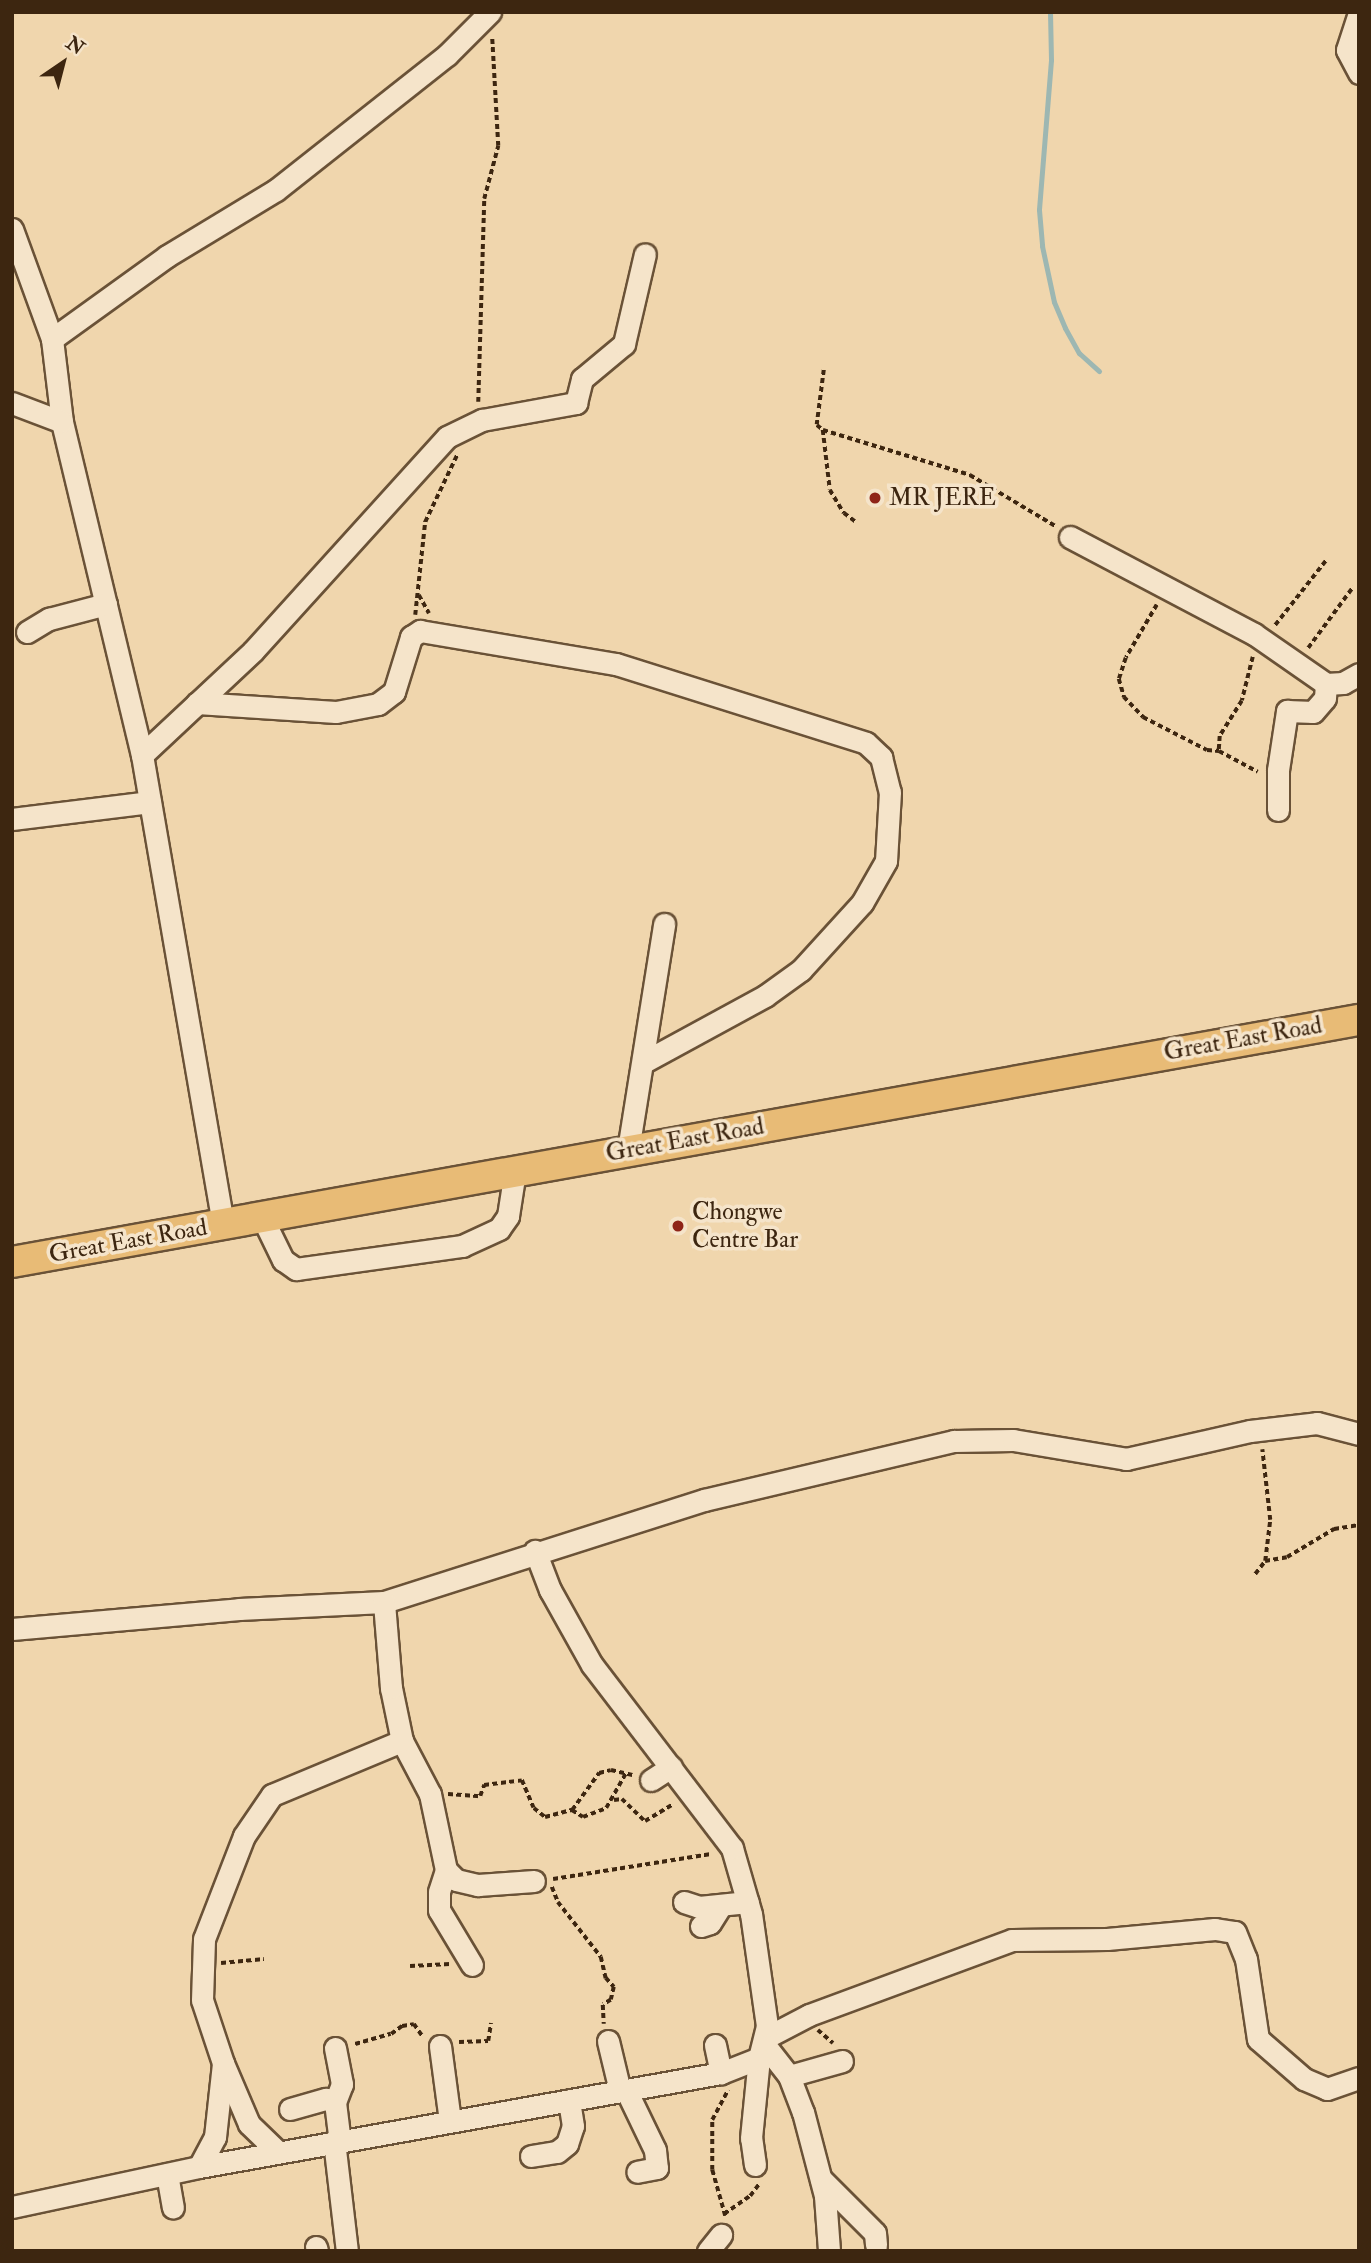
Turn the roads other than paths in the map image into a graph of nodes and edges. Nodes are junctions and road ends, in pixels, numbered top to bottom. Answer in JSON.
{"nodes":[{"id":1,"x":488,"y":13,"type":"edge"},
{"id":2,"x":1359,"y":13,"type":"edge"},
{"id":3,"x":1359,"y":73,"type":"edge"},
{"id":4,"x":12,"y":229,"type":"edge"},
{"id":5,"x":645,"y":254,"type":"dead end"},
{"id":6,"x":52,"y":339,"type":"junction"},
{"id":7,"x":13,"y":403,"type":"edge"},
{"id":8,"x":62,"y":422,"type":"junction"},
{"id":9,"x":1070,"y":537,"type":"road end"},
{"id":10,"x":106,"y":604,"type":"junction"},
{"id":11,"x":27,"y":632,"type":"dead end"},
{"id":12,"x":1359,"y":674,"type":"edge"},
{"id":13,"x":1326,"y":684,"type":"junction"},
{"id":14,"x":197,"y":703,"type":"junction"},
{"id":15,"x":142,"y":754,"type":"junction"},
{"id":16,"x":150,"y":802,"type":"junction"},
{"id":17,"x":1278,"y":810,"type":"dead end"},
{"id":18,"x":12,"y":819,"type":"edge"},
{"id":19,"x":664,"y":925,"type":"dead end"},
{"id":20,"x":1359,"y":1020,"type":"edge"},
{"id":21,"x":644,"y":1062,"type":"junction"},
{"id":22,"x":628,"y":1150,"type":"junction"},
{"id":23,"x":515,"y":1171,"type":"junction"},
{"id":24,"x":263,"y":1219,"type":"junction"},
{"id":25,"x":223,"y":1224,"type":"junction"},
{"id":26,"x":12,"y":1262,"type":"edge"},
{"id":27,"x":1359,"y":1434,"type":"edge"},
{"id":28,"x":535,"y":1551,"type":"junction"},
{"id":29,"x":384,"y":1602,"type":"junction"},
{"id":30,"x":12,"y":1629,"type":"edge"},
{"id":31,"x":402,"y":1741,"type":"junction"},
{"id":32,"x":671,"y":1767,"type":"junction"},
{"id":33,"x":651,"y":1780,"type":"road end"},
{"id":34,"x":446,"y":1870,"type":"junction"},
{"id":35,"x":534,"y":1881,"type":"dead end"},
{"id":36,"x":684,"y":1902,"type":"dead end"},
{"id":37,"x":748,"y":1902,"type":"junction"},
{"id":38,"x":720,"y":1907,"type":"junction"},
{"id":39,"x":701,"y":1926,"type":"dead end"},
{"id":40,"x":466,"y":1959,"type":"road end"},
{"id":41,"x":608,"y":2041,"type":"road end"},
{"id":42,"x":715,"y":2045,"type":"dead end"},
{"id":43,"x":440,"y":2046,"type":"road end"},
{"id":44,"x":763,"y":2046,"type":"junction"},
{"id":45,"x":335,"y":2048,"type":"road end"},
{"id":46,"x":842,"y":2060,"type":"road end"},
{"id":47,"x":223,"y":2063,"type":"junction"},
{"id":48,"x":730,"y":2071,"type":"junction"},
{"id":49,"x":789,"y":2076,"type":"junction"},
{"id":50,"x":1359,"y":2078,"type":"edge"},
{"id":51,"x":623,"y":2090,"type":"junction"},
{"id":52,"x":569,"y":2100,"type":"junction"},
{"id":53,"x":335,"y":2102,"type":"junction"},
{"id":54,"x":290,"y":2109,"type":"dead end"},
{"id":55,"x":450,"y":2121,"type":"junction"},
{"id":56,"x":337,"y":2141,"type":"junction"},
{"id":57,"x":278,"y":2152,"type":"junction"},
{"id":58,"x":531,"y":2156,"type":"dead end"},
{"id":59,"x":755,"y":2165,"type":"road end"},
{"id":60,"x":199,"y":2166,"type":"junction"},
{"id":61,"x":637,"y":2172,"type":"dead end"},
{"id":62,"x":167,"y":2174,"type":"junction"},
{"id":63,"x":821,"y":2179,"type":"junction"},
{"id":64,"x":12,"y":2207,"type":"edge"},
{"id":65,"x":173,"y":2207,"type":"dead end"},
{"id":66,"x":876,"y":2245,"type":"dead end"},
{"id":67,"x":347,"y":2251,"type":"edge"},
{"id":68,"x":830,"y":2251,"type":"edge"}],
"edges":[{"from":1,"to":6,"type":"street"},
{"from":2,"to":3,"type":"street"},
{"from":4,"to":6,"type":"street"},
{"from":5,"to":14,"type":"street"},
{"from":6,"to":8,"type":"street"},
{"from":7,"to":8,"type":"street"},
{"from":8,"to":10,"type":"street"},
{"from":9,"to":13,"type":"street"},
{"from":10,"to":11,"type":"street"},
{"from":10,"to":15,"type":"street"},
{"from":12,"to":13,"type":"street"},
{"from":13,"to":17,"type":"street"},
{"from":14,"to":15,"type":"street"},
{"from":14,"to":21,"type":"street"},
{"from":15,"to":16,"type":"street"},
{"from":16,"to":18,"type":"street"},
{"from":16,"to":25,"type":"street"},
{"from":19,"to":21,"type":"street"},
{"from":20,"to":22,"type":"highway","name":"Great East Road"},
{"from":21,"to":22,"type":"street"},
{"from":22,"to":23,"type":"highway","name":"Great East Road"},
{"from":23,"to":24,"type":"highway","name":"Great East Road"},
{"from":23,"to":24,"type":"street"},
{"from":24,"to":25,"type":"highway","name":"Great East Road"},
{"from":25,"to":26,"type":"highway","name":"Great East Road"},
{"from":27,"to":28,"type":"street"},
{"from":28,"to":29,"type":"street"},
{"from":28,"to":32,"type":"street"},
{"from":29,"to":30,"type":"street"},
{"from":29,"to":31,"type":"street"},
{"from":31,"to":34,"type":"street"},
{"from":31,"to":47,"type":"street"},
{"from":32,"to":33,"type":"street"},
{"from":32,"to":37,"type":"street"},
{"from":34,"to":35,"type":"street"},
{"from":34,"to":40,"type":"street"},
{"from":36,"to":38,"type":"street"},
{"from":37,"to":38,"type":"street"},
{"from":37,"to":44,"type":"street"},
{"from":38,"to":39,"type":"street"},
{"from":41,"to":51,"type":"street"},
{"from":42,"to":48,"type":"street"},
{"from":43,"to":55,"type":"street"},
{"from":44,"to":48,"type":"street"},
{"from":44,"to":49,"type":"street"},
{"from":44,"to":50,"type":"street"},
{"from":44,"to":59,"type":"street"},
{"from":45,"to":53,"type":"street"},
{"from":46,"to":49,"type":"street"},
{"from":47,"to":57,"type":"street"},
{"from":47,"to":60,"type":"street"},
{"from":48,"to":51,"type":"street"},
{"from":49,"to":63,"type":"street"},
{"from":51,"to":52,"type":"street"},
{"from":51,"to":61,"type":"street"},
{"from":52,"to":55,"type":"street"},
{"from":52,"to":58,"type":"street"},
{"from":53,"to":54,"type":"street"},
{"from":53,"to":56,"type":"street"},
{"from":55,"to":56,"type":"street"},
{"from":56,"to":57,"type":"street"},
{"from":56,"to":67,"type":"street"},
{"from":57,"to":60,"type":"street"},
{"from":60,"to":62,"type":"street"},
{"from":62,"to":64,"type":"street"},
{"from":62,"to":65,"type":"street"},
{"from":63,"to":66,"type":"street"},
{"from":63,"to":68,"type":"street"}]}
